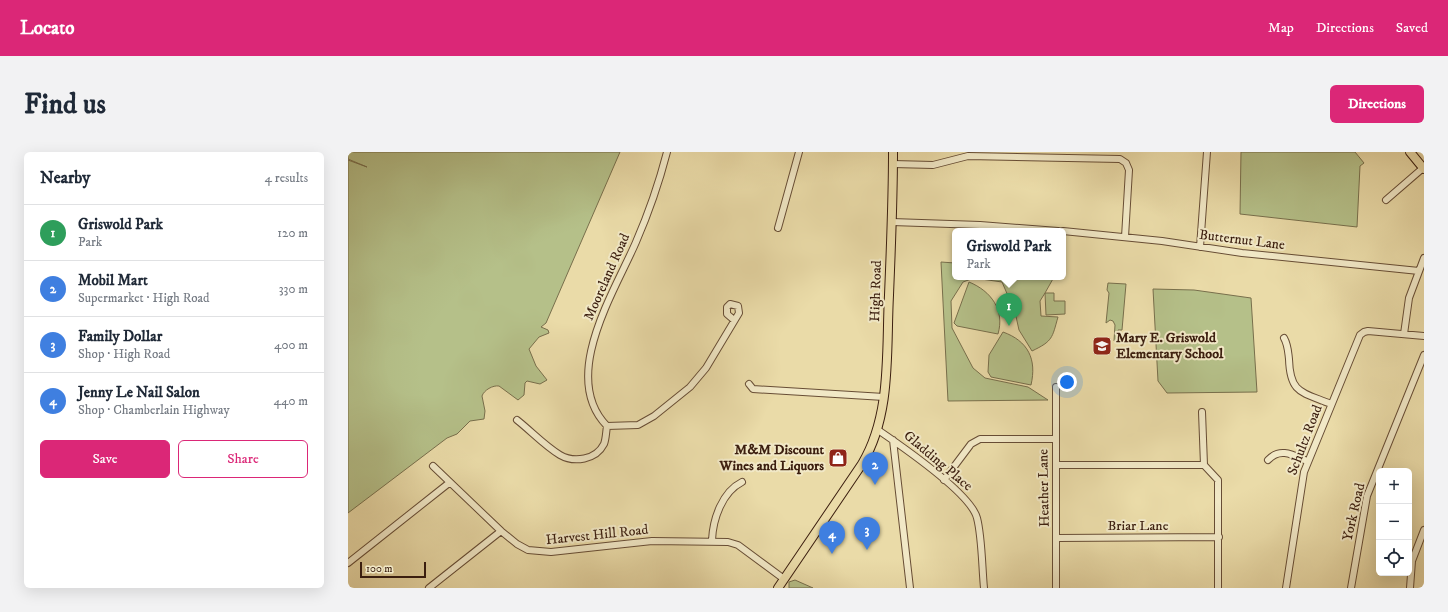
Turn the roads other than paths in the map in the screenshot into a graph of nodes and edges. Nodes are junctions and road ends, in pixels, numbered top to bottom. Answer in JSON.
{"nodes":[{"id":1,"x":667,"y":152,"type":"edge"},
{"id":2,"x":799,"y":152,"type":"edge"},
{"id":3,"x":893,"y":152,"type":"edge"},
{"id":4,"x":1207,"y":152,"type":"edge"},
{"id":5,"x":1410,"y":152,"type":"edge"},
{"id":6,"x":893,"y":164,"type":"junction"},
{"id":7,"x":1424,"y":169,"type":"edge"},
{"id":8,"x":1386,"y":200,"type":"dead end"},
{"id":9,"x":892,"y":222,"type":"junction"},
{"id":10,"x":778,"y":228,"type":"dead end"},
{"id":11,"x":1019,"y":228,"type":"edge"},
{"id":12,"x":1066,"y":232,"type":"edge"},
{"id":13,"x":1125,"y":237,"type":"junction"},
{"id":14,"x":1200,"y":247,"type":"junction"},
{"id":15,"x":1424,"y":258,"type":"edge"},
{"id":16,"x":1419,"y":271,"type":"junction"},
{"id":17,"x":734,"y":320,"type":"dead end"},
{"id":18,"x":1404,"y":334,"type":"junction"},
{"id":19,"x":1424,"y":336,"type":"edge"},
{"id":20,"x":1284,"y":338,"type":"dead end"},
{"id":21,"x":1424,"y":355,"type":"edge"},
{"id":22,"x":749,"y":384,"type":"dead end"},
{"id":23,"x":1056,"y":387,"type":"dead end"},
{"id":24,"x":884,"y":397,"type":"junction"},
{"id":25,"x":1331,"y":404,"type":"junction"},
{"id":26,"x":1202,"y":412,"type":"dead end"},
{"id":27,"x":517,"y":420,"type":"dead end"},
{"id":28,"x":607,"y":426,"type":"junction"},
{"id":29,"x":878,"y":430,"type":"junction"},
{"id":30,"x":1056,"y":439,"type":"junction"},
{"id":31,"x":893,"y":440,"type":"junction"},
{"id":32,"x":1268,"y":460,"type":"dead end"},
{"id":33,"x":1307,"y":461,"type":"junction"},
{"id":34,"x":1056,"y":465,"type":"junction"},
{"id":35,"x":1204,"y":465,"type":"junction"},
{"id":36,"x":433,"y":466,"type":"dead end"},
{"id":37,"x":944,"y":480,"type":"junction"},
{"id":38,"x":742,"y":482,"type":"dead end"},
{"id":39,"x":449,"y":483,"type":"junction"},
{"id":40,"x":1424,"y":530,"type":"edge"},
{"id":41,"x":501,"y":531,"type":"junction"},
{"id":42,"x":1218,"y":537,"type":"junction"},
{"id":43,"x":1057,"y":538,"type":"junction"},
{"id":44,"x":712,"y":540,"type":"junction"},
{"id":45,"x":348,"y":563,"type":"edge"},
{"id":46,"x":784,"y":579,"type":"junction"},
{"id":47,"x":429,"y":588,"type":"edge"},
{"id":48,"x":778,"y":588,"type":"edge"},
{"id":49,"x":910,"y":588,"type":"edge"},
{"id":50,"x":984,"y":588,"type":"edge"},
{"id":51,"x":1056,"y":588,"type":"edge"},
{"id":52,"x":1218,"y":588,"type":"edge"},
{"id":53,"x":1286,"y":588,"type":"edge"},
{"id":54,"x":1351,"y":588,"type":"edge"},
{"id":55,"x":1410,"y":588,"type":"edge"}],
"edges":[{"from":1,"to":28,"type":"street","name":"Mooreland Road"},
{"from":2,"to":10,"type":"street"},
{"from":3,"to":6,"type":"main road","name":"High Road"},
{"from":4,"to":14,"type":"street"},
{"from":5,"to":7,"type":"main road"},
{"from":6,"to":9,"type":"main road","name":"High Road"},
{"from":6,"to":13,"type":"street"},
{"from":7,"to":8,"type":"street"},
{"from":9,"to":11,"type":"street"},
{"from":9,"to":24,"type":"main road","name":"High Road"},
{"from":12,"to":13,"type":"street","name":"Butternut Lane"},
{"from":13,"to":14,"type":"street","name":"Butternut Lane"},
{"from":14,"to":16,"type":"street","name":"Butternut Lane"},
{"from":15,"to":16,"type":"street"},
{"from":16,"to":18,"type":"street"},
{"from":17,"to":28,"type":"street"},
{"from":18,"to":19,"type":"street"},
{"from":18,"to":25,"type":"street","name":"Schultz Road"},
{"from":20,"to":25,"type":"street"},
{"from":21,"to":54,"type":"street","name":"York Road"},
{"from":22,"to":24,"type":"street"},
{"from":23,"to":30,"type":"street","name":"Heather Lane"},
{"from":24,"to":29,"type":"main road","name":"High Road"},
{"from":25,"to":33,"type":"street","name":"Schultz Road"},
{"from":26,"to":35,"type":"street"},
{"from":27,"to":28,"type":"street"},
{"from":29,"to":31,"type":"street","name":"Gladding Place"},
{"from":29,"to":46,"type":"main road","name":"High Road"},
{"from":30,"to":34,"type":"street","name":"Heather Lane"},
{"from":30,"to":37,"type":"street"},
{"from":31,"to":37,"type":"street","name":"Gladding Place"},
{"from":31,"to":49,"type":"street"},
{"from":32,"to":33,"type":"street"},
{"from":33,"to":53,"type":"street","name":"Schultz Road"},
{"from":34,"to":35,"type":"street"},
{"from":34,"to":43,"type":"street","name":"Heather Lane"},
{"from":35,"to":42,"type":"street"},
{"from":36,"to":39,"type":"street","name":"Harvest Hill Road"},
{"from":37,"to":50,"type":"street","name":"Gladding Place"},
{"from":38,"to":44,"type":"street"},
{"from":39,"to":41,"type":"street","name":"Harvest Hill Road"},
{"from":39,"to":45,"type":"street"},
{"from":40,"to":55,"type":"street"},
{"from":41,"to":44,"type":"street","name":"Harvest Hill Road"},
{"from":41,"to":47,"type":"street"},
{"from":42,"to":43,"type":"street","name":"Briar Lane"},
{"from":42,"to":52,"type":"street"},
{"from":43,"to":51,"type":"street","name":"Heather Lane"},
{"from":44,"to":46,"type":"street","name":"Harvest Hill Road"},
{"from":46,"to":48,"type":"main road","name":"High Road"}]}
